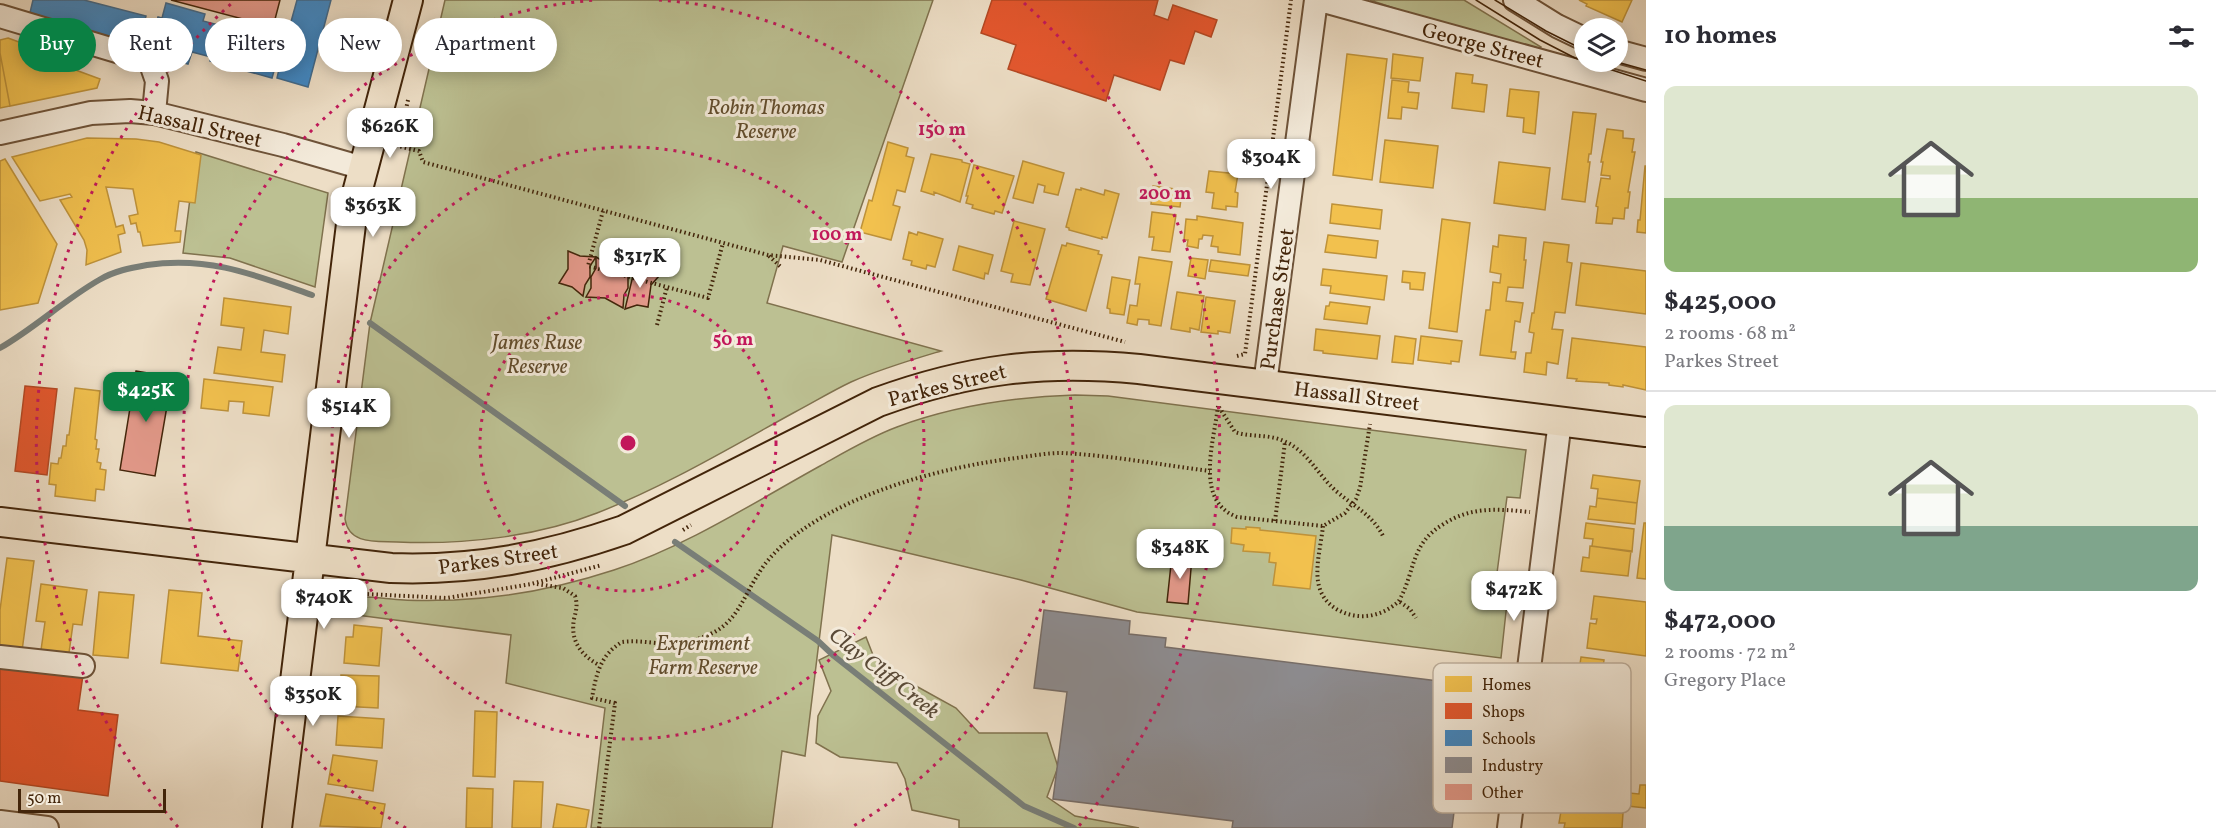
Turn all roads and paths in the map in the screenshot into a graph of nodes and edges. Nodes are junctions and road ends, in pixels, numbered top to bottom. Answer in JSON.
{"nodes":[{"id":1,"x":408,"y":0,"type":"edge"},
{"id":2,"x":1291,"y":0,"type":"edge"},
{"id":3,"x":1318,"y":0,"type":"edge"},
{"id":4,"x":1515,"y":0,"type":"edge"},
{"id":5,"x":0,"y":16,"type":"edge"},
{"id":6,"x":1574,"y":34,"type":"edge"},
{"id":7,"x":1628,"y":54,"type":"edge"},
{"id":8,"x":1646,"y":59,"type":"edge"},
{"id":9,"x":1646,"y":90,"type":"edge"},
{"id":10,"x":154,"y":114,"type":"junction"},
{"id":11,"x":0,"y":133,"type":"edge"},
{"id":12,"x":398,"y":146,"type":"dead end"},
{"id":13,"x":363,"y":168,"type":"junction"},
{"id":14,"x":603,"y":210,"type":"junction"},
{"id":15,"x":723,"y":243,"type":"junction"},
{"id":16,"x":768,"y":255,"type":"junction"},
{"id":17,"x":782,"y":267,"type":"dead end"},
{"id":18,"x":667,"y":287,"type":"junction"},
{"id":19,"x":657,"y":325,"type":"dead end"},
{"id":20,"x":1134,"y":344,"type":"dead end"},
{"id":21,"x":1228,"y":355,"type":"dead end"},
{"id":22,"x":1068,"y":365,"type":"joint"},
{"id":23,"x":1265,"y":384,"type":"junction"},
{"id":24,"x":1560,"y":421,"type":"junction"},
{"id":25,"x":1370,"y":424,"type":"dead end"},
{"id":26,"x":1646,"y":432,"type":"edge"},
{"id":27,"x":1285,"y":442,"type":"junction"},
{"id":28,"x":1210,"y":471,"type":"junction"},
{"id":29,"x":1352,"y":504,"type":"junction"},
{"id":30,"x":1532,"y":513,"type":"dead end"},
{"id":31,"x":1275,"y":521,"type":"junction"},
{"id":32,"x":0,"y":522,"type":"edge"},
{"id":33,"x":1323,"y":526,"type":"junction"},
{"id":34,"x":1383,"y":536,"type":"dead end"},
{"id":35,"x":310,"y":560,"type":"junction"},
{"id":36,"x":531,"y":584,"type":"dead end"},
{"id":37,"x":1400,"y":602,"type":"junction"},
{"id":38,"x":1416,"y":618,"type":"dead end"},
{"id":39,"x":0,"y":657,"type":"edge"},
{"id":40,"x":1530,"y":663,"type":"edge"},
{"id":41,"x":599,"y":665,"type":"junction"},
{"id":42,"x":83,"y":666,"type":"dead end"},
{"id":43,"x":1511,"y":813,"type":"edge"},
{"id":44,"x":0,"y":822,"type":"edge"},
{"id":45,"x":35,"y":827,"type":"edge"},
{"id":46,"x":277,"y":828,"type":"edge"},
{"id":47,"x":598,"y":828,"type":"edge"},
{"id":48,"x":1509,"y":828,"type":"edge"}],
"edges":[{"from":1,"to":13,"type":"main road"},
{"from":2,"to":21,"type":"path"},
{"from":3,"to":9,"type":"street","name":"George Street"},
{"from":3,"to":23,"type":"street","name":"Purchase Street"},
{"from":4,"to":6,"type":"street","name":"George Street"},
{"from":5,"to":10,"type":"street"},
{"from":7,"to":8,"type":"street"},
{"from":10,"to":11,"type":"street","name":"Hassall Street"},
{"from":10,"to":13,"type":"street","name":"Hassall Street"},
{"from":12,"to":14,"type":"path"},
{"from":13,"to":35,"type":"main road"},
{"from":14,"to":15,"type":"path"},
{"from":14,"to":18,"type":"path"},
{"from":15,"to":16,"type":"path"},
{"from":15,"to":18,"type":"path"},
{"from":16,"to":17,"type":"path"},
{"from":16,"to":20,"type":"path"},
{"from":18,"to":19,"type":"path"},
{"from":22,"to":23,"type":"main road","name":"Hassall Street"},
{"from":22,"to":35,"type":"main road","name":"Parkes Street"},
{"from":23,"to":24,"type":"main road","name":"Hassall Street"},
{"from":24,"to":26,"type":"main road","name":"Hassall Street"},
{"from":24,"to":40,"type":"street"},
{"from":25,"to":29,"type":"path"},
{"from":27,"to":28,"type":"path"},
{"from":27,"to":29,"type":"path"},
{"from":27,"to":31,"type":"path"},
{"from":28,"to":31,"type":"path"},
{"from":28,"to":41,"type":"path"},
{"from":29,"to":33,"type":"path"},
{"from":29,"to":34,"type":"path"},
{"from":30,"to":37,"type":"path"},
{"from":31,"to":33,"type":"path"},
{"from":32,"to":35,"type":"main road","name":"Parkes Street"},
{"from":33,"to":37,"type":"path"},
{"from":35,"to":46,"type":"main road"},
{"from":36,"to":41,"type":"path"},
{"from":37,"to":38,"type":"path"},
{"from":39,"to":42,"type":"street"},
{"from":41,"to":47,"type":"path"},
{"from":43,"to":48,"type":"street"},
{"from":44,"to":45,"type":"street"}]}
